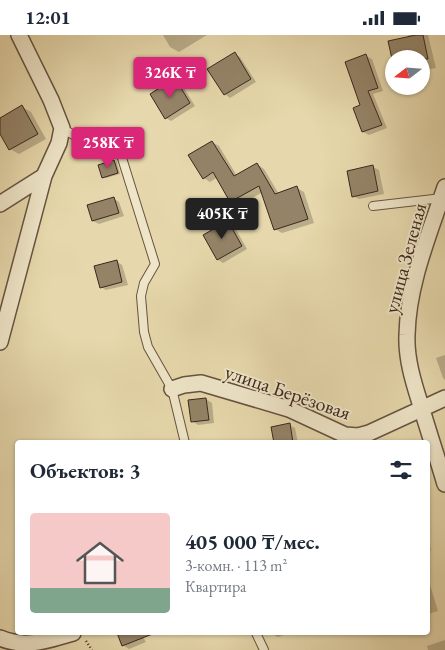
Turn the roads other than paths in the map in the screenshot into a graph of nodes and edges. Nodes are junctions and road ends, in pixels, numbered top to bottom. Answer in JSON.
{"nodes":[{"id":1,"x":19,"y":35,"type":"edge"},
{"id":2,"x":62,"y":128,"type":"junction"},
{"id":3,"x":44,"y":176,"type":"junction"},
{"id":4,"x":443,"y":193,"type":"edge"},
{"id":5,"x":0,"y":204,"type":"edge"},
{"id":6,"x":373,"y":206,"type":"dead end"},
{"id":7,"x":0,"y":342,"type":"edge"},
{"id":8,"x":172,"y":389,"type":"junction"},
{"id":9,"x":445,"y":398,"type":"edge"},
{"id":10,"x":422,"y":409,"type":"junction"},
{"id":11,"x":184,"y":440,"type":"edge"},
{"id":12,"x":445,"y":484,"type":"edge"},
{"id":13,"x":66,"y":635,"type":"edge"},
{"id":14,"x":257,"y":635,"type":"edge"},
{"id":15,"x":0,"y":638,"type":"edge"},
{"id":16,"x":264,"y":650,"type":"edge"}],
"edges":[{"from":1,"to":2,"type":"street"},
{"from":2,"to":3,"type":"street"},
{"from":2,"to":8,"type":"lane"},
{"from":3,"to":5,"type":"street"},
{"from":3,"to":7,"type":"street"},
{"from":4,"to":6,"type":"lane"},
{"from":4,"to":10,"type":"street","name":"улица Зеленая"},
{"from":8,"to":10,"type":"street","name":"улица Берёзовая"},
{"from":8,"to":11,"type":"lane"},
{"from":9,"to":10,"type":"street","name":"улица Берёзовая"},
{"from":10,"to":12,"type":"street","name":"улица Зеленая"},
{"from":13,"to":15,"type":"street"},
{"from":14,"to":16,"type":"lane"}]}
